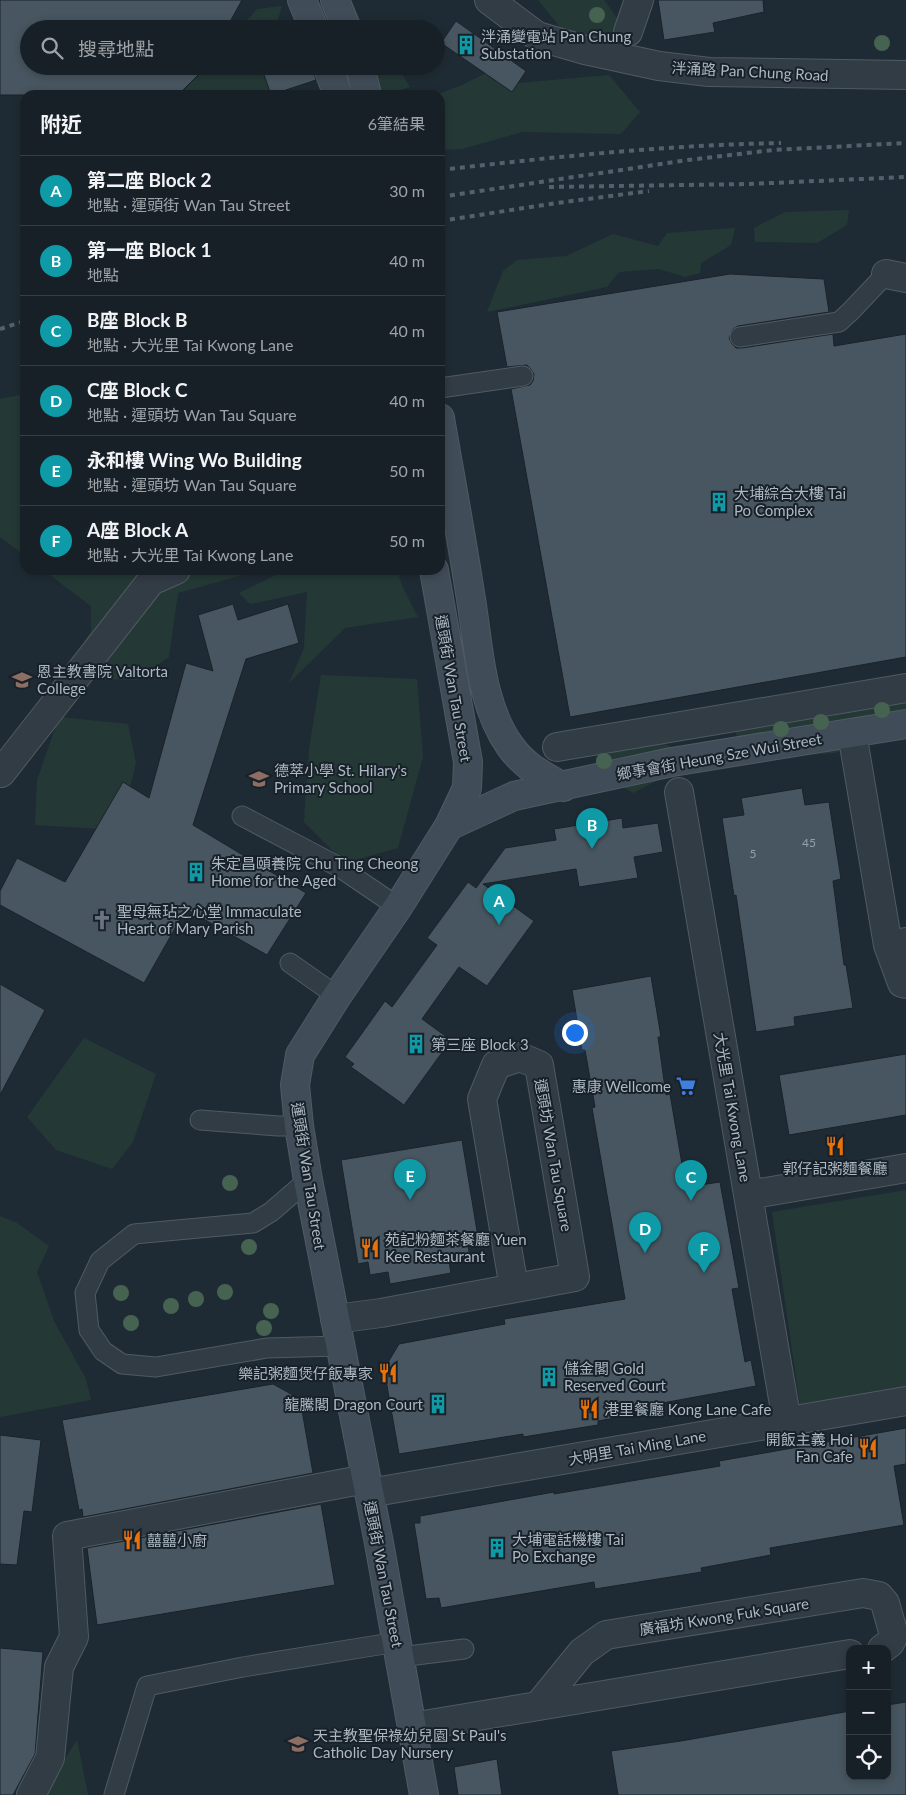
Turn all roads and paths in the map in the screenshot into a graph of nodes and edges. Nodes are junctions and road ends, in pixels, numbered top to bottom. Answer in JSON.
{"nodes":[{"id":1,"x":302,"y":0,"type":"edge"},
{"id":2,"x":335,"y":0,"type":"edge"},
{"id":3,"x":639,"y":0,"type":"edge"},
{"id":4,"x":498,"y":3,"type":"edge"},
{"id":5,"x":310,"y":20,"type":"edge"},
{"id":6,"x":343,"y":20,"type":"edge"},
{"id":7,"x":628,"y":32,"type":"joint"},
{"id":8,"x":621,"y":57,"type":"junction"},
{"id":9,"x":331,"y":75,"type":"edge"},
{"id":10,"x":362,"y":75,"type":"edge"},
{"id":11,"x":906,"y":75,"type":"edge"},
{"id":12,"x":336,"y":90,"type":"edge"},
{"id":13,"x":366,"y":90,"type":"edge"},
{"id":14,"x":896,"y":276,"type":"edge"},
{"id":15,"x":740,"y":337,"type":"dead end"},
{"id":16,"x":523,"y":376,"type":"dead end"},
{"id":17,"x":445,"y":387,"type":"edge"},
{"id":18,"x":445,"y":482,"type":"edge"},
{"id":19,"x":448,"y":521,"type":"edge"},
{"id":20,"x":165,"y":575,"type":"edge"},
{"id":21,"x":435,"y":575,"type":"edge"},
{"id":22,"x":906,"y":688,"type":"edge"},
{"id":23,"x":906,"y":724,"type":"edge"},
{"id":24,"x":852,"y":733,"type":"junction"},
{"id":25,"x":557,"y":747,"type":"dead end"},
{"id":26,"x":1,"y":773,"type":"edge"},
{"id":27,"x":563,"y":787,"type":"junction"},
{"id":28,"x":679,"y":792,"type":"dead end"},
{"id":29,"x":242,"y":816,"type":"dead end"},
{"id":30,"x":449,"y":826,"type":"junction"},
{"id":31,"x":398,"y":908,"type":"junction"},
{"id":32,"x":897,"y":944,"type":"edge"},
{"id":33,"x":290,"y":963,"type":"dead end"},
{"id":34,"x":906,"y":984,"type":"edge"},
{"id":35,"x":337,"y":996,"type":"junction"},
{"id":36,"x":200,"y":1120,"type":"dead end"},
{"id":37,"x":299,"y":1126,"type":"junction"},
{"id":38,"x":906,"y":1168,"type":"edge"},
{"id":39,"x":308,"y":1180,"type":"junction"},
{"id":40,"x":748,"y":1195,"type":"junction"},
{"id":41,"x":514,"y":1288,"type":"junction"},
{"id":42,"x":336,"y":1319,"type":"junction"},
{"id":43,"x":339,"y":1346,"type":"junction"},
{"id":44,"x":906,"y":1401,"type":"edge"},
{"id":45,"x":787,"y":1422,"type":"junction"},
{"id":46,"x":368,"y":1486,"type":"junction"},
{"id":47,"x":887,"y":1645,"type":"edge"},
{"id":48,"x":399,"y":1649,"type":"junction"},
{"id":49,"x":464,"y":1649,"type":"dead end"},
{"id":50,"x":846,"y":1655,"type":"edge"},
{"id":51,"x":538,"y":1706,"type":"junction"},
{"id":52,"x":412,"y":1728,"type":"junction"},
{"id":53,"x":30,"y":1795,"type":"edge"},
{"id":54,"x":114,"y":1795,"type":"edge"},
{"id":55,"x":424,"y":1795,"type":"edge"}],
"edges":[{"from":1,"to":5,"type":"main road"},
{"from":2,"to":6,"type":"main road"},
{"from":3,"to":7,"type":"street"},
{"from":4,"to":8,"type":"street","name":"泮涌路 Pan Chung Road"},
{"from":7,"to":8,"type":"lane"},
{"from":8,"to":11,"type":"street","name":"泮涌路 Pan Chung Road"},
{"from":9,"to":12,"type":"main road"},
{"from":10,"to":13,"type":"main road"},
{"from":14,"to":15,"type":"lane"},
{"from":16,"to":17,"type":"lane"},
{"from":18,"to":19,"type":"main road","name":"運頭街 Wan Tau Street"},
{"from":19,"to":27,"type":"main road","name":"運頭街 Wan Tau Street"},
{"from":20,"to":26,"type":"street"},
{"from":21,"to":30,"type":"main road","name":"運頭街 Wan Tau Street"},
{"from":22,"to":25,"type":"street"},
{"from":23,"to":24,"type":"main road","name":"鄉事會街 Heung Sze Wui Street"},
{"from":24,"to":27,"type":"main road","name":"鄉事會街 Heung Sze Wui Street"},
{"from":24,"to":32,"type":"street"},
{"from":27,"to":30,"type":"main road","name":"鄉事會街 Heung Sze Wui Street"},
{"from":28,"to":40,"type":"street","name":"大光里 Tai Kwong Lane"},
{"from":29,"to":31,"type":"lane"},
{"from":30,"to":31,"type":"main road","name":"運頭街 Wan Tau Street"},
{"from":31,"to":35,"type":"main road","name":"運頭街 Wan Tau Street"},
{"from":32,"to":34,"type":"street"},
{"from":33,"to":35,"type":"lane"},
{"from":35,"to":37,"type":"main road","name":"運頭街 Wan Tau Street"},
{"from":36,"to":37,"type":"lane"},
{"from":37,"to":39,"type":"main road","name":"運頭街 Wan Tau Street"},
{"from":38,"to":40,"type":"street"},
{"from":39,"to":42,"type":"main road","name":"運頭街 Wan Tau Street"},
{"from":39,"to":43,"type":"lane"},
{"from":40,"to":45,"type":"street","name":"大光里 Tai Kwong Lane"},
{"from":41,"to":41,"type":"street","name":"運頭坊 Wan Tau Square"},
{"from":41,"to":42,"type":"street","name":"運頭坊 Wan Tau Square"},
{"from":42,"to":43,"type":"main road","name":"運頭街 Wan Tau Street"},
{"from":43,"to":46,"type":"main road","name":"運頭街 Wan Tau Street"},
{"from":44,"to":45,"type":"street","name":"大明里 Tai Ming Lane"},
{"from":45,"to":46,"type":"street","name":"大明里 Tai Ming Lane"},
{"from":46,"to":48,"type":"main road","name":"運頭街 Wan Tau Street"},
{"from":46,"to":53,"type":"street","name":"大明里 Tai Ming Lane"},
{"from":47,"to":51,"type":"street","name":"廣福坊 Kwong Fuk Square"},
{"from":48,"to":49,"type":"lane"},
{"from":48,"to":52,"type":"main road","name":"運頭街 Wan Tau Street"},
{"from":48,"to":54,"type":"lane"},
{"from":50,"to":51,"type":"street"},
{"from":51,"to":52,"type":"street"},
{"from":52,"to":55,"type":"main road","name":"運頭街 Wan Tau Street"}]}
